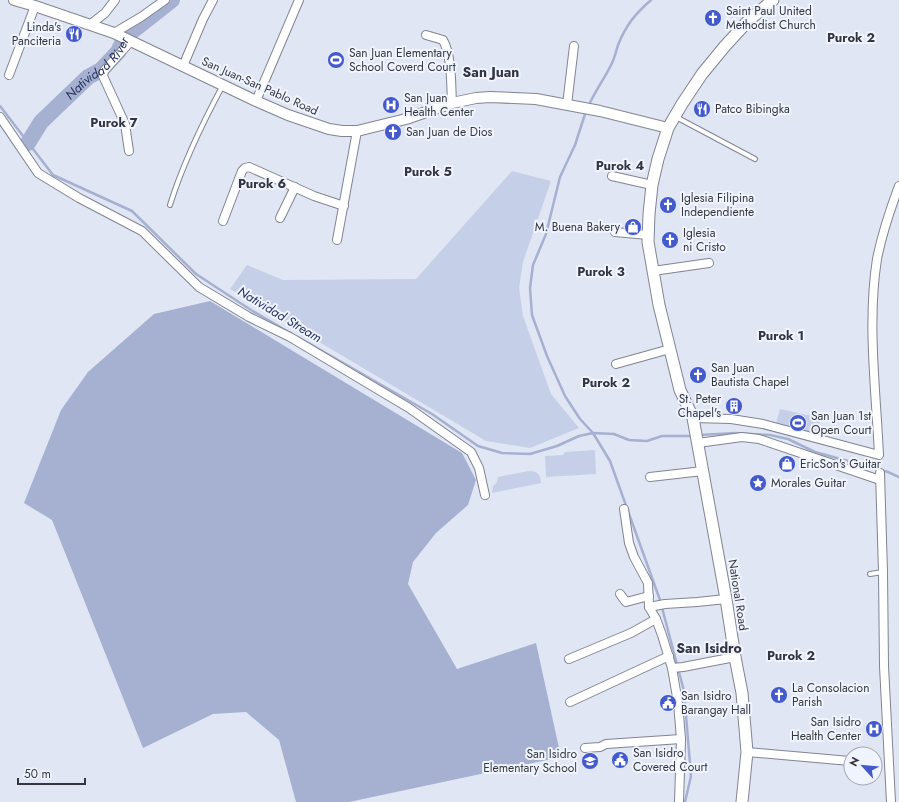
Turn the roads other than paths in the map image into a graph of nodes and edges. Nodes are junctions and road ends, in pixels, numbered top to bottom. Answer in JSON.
{"nodes":[{"id":1,"x":14,"y":0,"type":"edge"},
{"id":2,"x":115,"y":0,"type":"edge"},
{"id":3,"x":165,"y":0,"type":"edge"},
{"id":4,"x":213,"y":0,"type":"edge"},
{"id":5,"x":299,"y":0,"type":"edge"},
{"id":6,"x":772,"y":0,"type":"edge"},
{"id":7,"x":35,"y":6,"type":"junction"},
{"id":8,"x":91,"y":24,"type":"junction"},
{"id":9,"x":116,"y":34,"type":"junction"},
{"id":10,"x":426,"y":35,"type":"dead end"},
{"id":11,"x":129,"y":40,"type":"junction"},
{"id":12,"x":574,"y":46,"type":"dead end"},
{"id":13,"x":183,"y":66,"type":"junction"},
{"id":14,"x":9,"y":75,"type":"dead end"},
{"id":15,"x":223,"y":85,"type":"junction"},
{"id":16,"x":256,"y":101,"type":"junction"},
{"id":17,"x":452,"y":103,"type":"junction"},
{"id":18,"x":567,"y":105,"type":"junction"},
{"id":19,"x":0,"y":117,"type":"edge"},
{"id":20,"x":675,"y":117,"type":"junction"},
{"id":21,"x":668,"y":128,"type":"junction"},
{"id":22,"x":356,"y":131,"type":"junction"},
{"id":23,"x":129,"y":151,"type":"dead end"},
{"id":24,"x":755,"y":159,"type":"dead end"},
{"id":25,"x":612,"y":176,"type":"dead end"},
{"id":26,"x":652,"y":185,"type":"junction"},
{"id":27,"x":899,"y":186,"type":"edge"},
{"id":28,"x":294,"y":187,"type":"junction"},
{"id":29,"x":170,"y":205,"type":"dead end"},
{"id":30,"x":344,"y":206,"type":"junction"},
{"id":31,"x":280,"y":218,"type":"dead end"},
{"id":32,"x":223,"y":221,"type":"dead end"},
{"id":33,"x":615,"y":232,"type":"dead end"},
{"id":34,"x":648,"y":235,"type":"junction"},
{"id":35,"x":338,"y":240,"type":"dead end"},
{"id":36,"x":709,"y":263,"type":"dead end"},
{"id":37,"x":653,"y":270,"type":"junction"},
{"id":38,"x":670,"y":349,"type":"junction"},
{"id":39,"x":616,"y":364,"type":"dead end"},
{"id":40,"x":693,"y":418,"type":"junction"},
{"id":41,"x":697,"y":439,"type":"junction"},
{"id":42,"x":703,"y":471,"type":"junction"},
{"id":43,"x":650,"y":477,"type":"dead end"},
{"id":44,"x":485,"y":495,"type":"dead end"},
{"id":45,"x":624,"y":509,"type":"dead end"},
{"id":46,"x":883,"y":572,"type":"junction"},
{"id":47,"x":870,"y":574,"type":"dead end"},
{"id":48,"x":620,"y":594,"type":"dead end"},
{"id":49,"x":649,"y":596,"type":"junction"},
{"id":50,"x":726,"y":598,"type":"junction"},
{"id":51,"x":657,"y":606,"type":"junction"},
{"id":52,"x":656,"y":619,"type":"junction"},
{"id":53,"x":669,"y":656,"type":"junction"},
{"id":54,"x":735,"y":657,"type":"junction"},
{"id":55,"x":569,"y":659,"type":"dead end"},
{"id":56,"x":677,"y":668,"type":"junction"},
{"id":57,"x":570,"y":702,"type":"dead end"},
{"id":58,"x":681,"y":739,"type":"junction"},
{"id":59,"x":585,"y":748,"type":"dead end"},
{"id":60,"x":747,"y":752,"type":"junction"},
{"id":61,"x":843,"y":760,"type":"edge"},
{"id":62,"x":678,"y":802,"type":"edge"},
{"id":63,"x":742,"y":802,"type":"edge"},
{"id":64,"x":892,"y":802,"type":"edge"}],
"edges":[{"from":1,"to":7,"type":"street","name":"San Juan-San Pablo Road"},
{"from":2,"to":8,"type":"street"},
{"from":3,"to":9,"type":"street"},
{"from":4,"to":13,"type":"street"},
{"from":5,"to":16,"type":"street"},
{"from":6,"to":20,"type":"main road","name":"National Road"},
{"from":7,"to":8,"type":"street","name":"San Juan-San Pablo Road"},
{"from":7,"to":14,"type":"street"},
{"from":8,"to":9,"type":"street","name":"San Juan-San Pablo Road"},
{"from":9,"to":11,"type":"street","name":"San Juan-San Pablo Road"},
{"from":10,"to":17,"type":"street"},
{"from":11,"to":13,"type":"street","name":"San Juan-San Pablo Road"},
{"from":11,"to":23,"type":"street"},
{"from":12,"to":18,"type":"street"},
{"from":13,"to":15,"type":"street","name":"San Juan-San Pablo Road"},
{"from":15,"to":16,"type":"street","name":"San Juan-San Pablo Road"},
{"from":15,"to":29,"type":"lane"},
{"from":16,"to":22,"type":"street","name":"San Juan-San Pablo Road"},
{"from":17,"to":18,"type":"street","name":"San Juan-San Pablo Road"},
{"from":17,"to":22,"type":"street","name":"San Juan-San Pablo Road"},
{"from":18,"to":21,"type":"street","name":"San Juan-San Pablo Road"},
{"from":19,"to":44,"type":"street"},
{"from":20,"to":21,"type":"main road","name":"National Road"},
{"from":20,"to":24,"type":"lane"},
{"from":21,"to":26,"type":"main road","name":"National Road"},
{"from":22,"to":30,"type":"street"},
{"from":25,"to":26,"type":"street"},
{"from":26,"to":34,"type":"main road","name":"National Road"},
{"from":27,"to":40,"type":"street"},
{"from":28,"to":30,"type":"street"},
{"from":28,"to":31,"type":"street"},
{"from":28,"to":32,"type":"street"},
{"from":30,"to":35,"type":"street"},
{"from":33,"to":34,"type":"street"},
{"from":34,"to":37,"type":"main road","name":"National Road"},
{"from":36,"to":37,"type":"street"},
{"from":37,"to":38,"type":"main road","name":"National Road"},
{"from":38,"to":39,"type":"street"},
{"from":38,"to":40,"type":"main road","name":"National Road"},
{"from":40,"to":41,"type":"main road","name":"National Road"},
{"from":41,"to":42,"type":"main road","name":"National Road"},
{"from":41,"to":46,"type":"street"},
{"from":42,"to":43,"type":"street"},
{"from":42,"to":50,"type":"main road","name":"National Road"},
{"from":45,"to":49,"type":"street"},
{"from":46,"to":47,"type":"lane"},
{"from":46,"to":64,"type":"street"},
{"from":48,"to":49,"type":"street"},
{"from":49,"to":51,"type":"street"},
{"from":50,"to":51,"type":"street"},
{"from":50,"to":54,"type":"main road","name":"National Road"},
{"from":51,"to":52,"type":"street"},
{"from":52,"to":53,"type":"street"},
{"from":52,"to":55,"type":"street"},
{"from":53,"to":56,"type":"street"},
{"from":53,"to":57,"type":"street"},
{"from":54,"to":56,"type":"street"},
{"from":54,"to":60,"type":"main road","name":"National Road"},
{"from":56,"to":58,"type":"street"},
{"from":58,"to":59,"type":"street"},
{"from":58,"to":62,"type":"street"},
{"from":60,"to":61,"type":"street"},
{"from":60,"to":63,"type":"main road","name":"National Road"}]}
